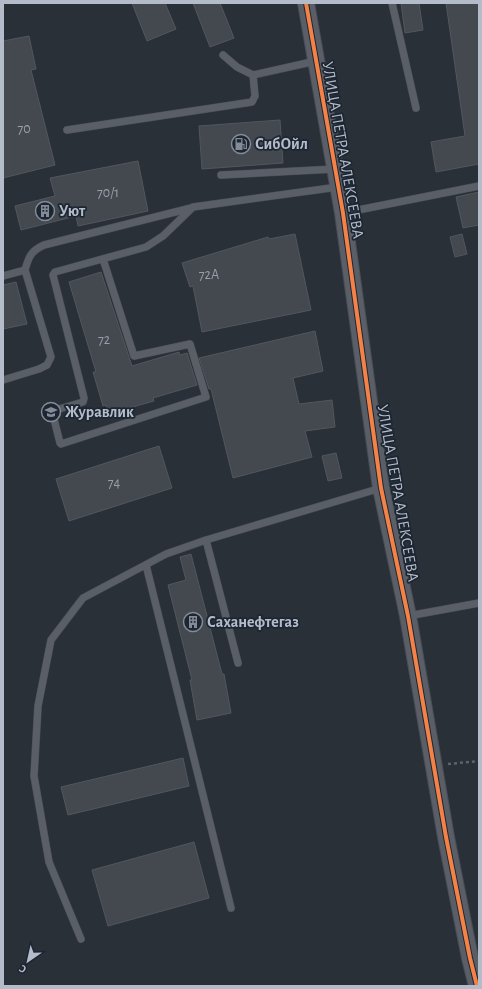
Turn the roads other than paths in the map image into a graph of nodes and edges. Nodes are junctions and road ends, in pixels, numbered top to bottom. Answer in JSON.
{"nodes":[{"id":1,"x":306,"y":3,"type":"edge"},
{"id":2,"x":392,"y":3,"type":"edge"},
{"id":3,"x":224,"y":55,"type":"dead end"},
{"id":4,"x":316,"y":61,"type":"junction"},
{"id":5,"x":253,"y":75,"type":"junction"},
{"id":6,"x":416,"y":108,"type":"dead end"},
{"id":7,"x":67,"y":130,"type":"dead end"},
{"id":8,"x":335,"y":169,"type":"junction"},
{"id":9,"x":221,"y":175,"type":"dead end"},
{"id":10,"x":479,"y":186,"type":"edge"},
{"id":11,"x":338,"y":188,"type":"junction"},
{"id":12,"x":193,"y":207,"type":"junction"},
{"id":13,"x":343,"y":213,"type":"junction"},
{"id":14,"x":103,"y":259,"type":"junction"},
{"id":15,"x":25,"y":270,"type":"junction"},
{"id":16,"x":3,"y":276,"type":"edge"},
{"id":17,"x":3,"y":380,"type":"edge"},
{"id":18,"x":381,"y":488,"type":"junction"},
{"id":19,"x":206,"y":540,"type":"junction"},
{"id":20,"x":146,"y":565,"type":"junction"},
{"id":21,"x":479,"y":603,"type":"edge"},
{"id":22,"x":408,"y":616,"type":"junction"},
{"id":23,"x":238,"y":663,"type":"dead end"},
{"id":24,"x":232,"y":908,"type":"dead end"},
{"id":25,"x":81,"y":939,"type":"dead end"},
{"id":26,"x":474,"y":957,"type":"edge"},
{"id":27,"x":477,"y":986,"type":"edge"}],
"edges":[{"from":1,"to":4,"type":"street","name":"УЛИЦА ПЕТРА АЛЕКСЕЕВА"},
{"from":2,"to":6,"type":"lane"},
{"from":3,"to":5,"type":"lane"},
{"from":4,"to":5,"type":"lane"},
{"from":4,"to":8,"type":"street","name":"УЛИЦА ПЕТРА АЛЕКСЕЕВА"},
{"from":5,"to":7,"type":"lane"},
{"from":8,"to":9,"type":"lane"},
{"from":8,"to":11,"type":"street","name":"УЛИЦА ПЕТРА АЛЕКСЕЕВА"},
{"from":10,"to":13,"type":"lane"},
{"from":11,"to":12,"type":"lane"},
{"from":11,"to":13,"type":"street","name":"УЛИЦА ПЕТРА АЛЕКСЕЕВА"},
{"from":12,"to":14,"type":"lane"},
{"from":12,"to":15,"type":"lane"},
{"from":13,"to":18,"type":"street","name":"УЛИЦА ПЕТРА АЛЕКСЕЕВА"},
{"from":14,"to":14,"type":"lane"},
{"from":15,"to":16,"type":"lane"},
{"from":15,"to":17,"type":"lane"},
{"from":18,"to":19,"type":"lane"},
{"from":18,"to":22,"type":"street","name":"УЛИЦА ПЕТРА АЛЕКСЕЕВА"},
{"from":19,"to":20,"type":"lane"},
{"from":19,"to":23,"type":"lane"},
{"from":20,"to":24,"type":"lane"},
{"from":20,"to":25,"type":"lane"},
{"from":21,"to":22,"type":"lane"},
{"from":22,"to":26,"type":"street","name":"УЛИЦА ПЕТРА АЛЕКСЕЕВА"},
{"from":26,"to":27,"type":"street","name":"УЛИЦА ПЕТРА АЛЕКСЕЕВА"}]}
